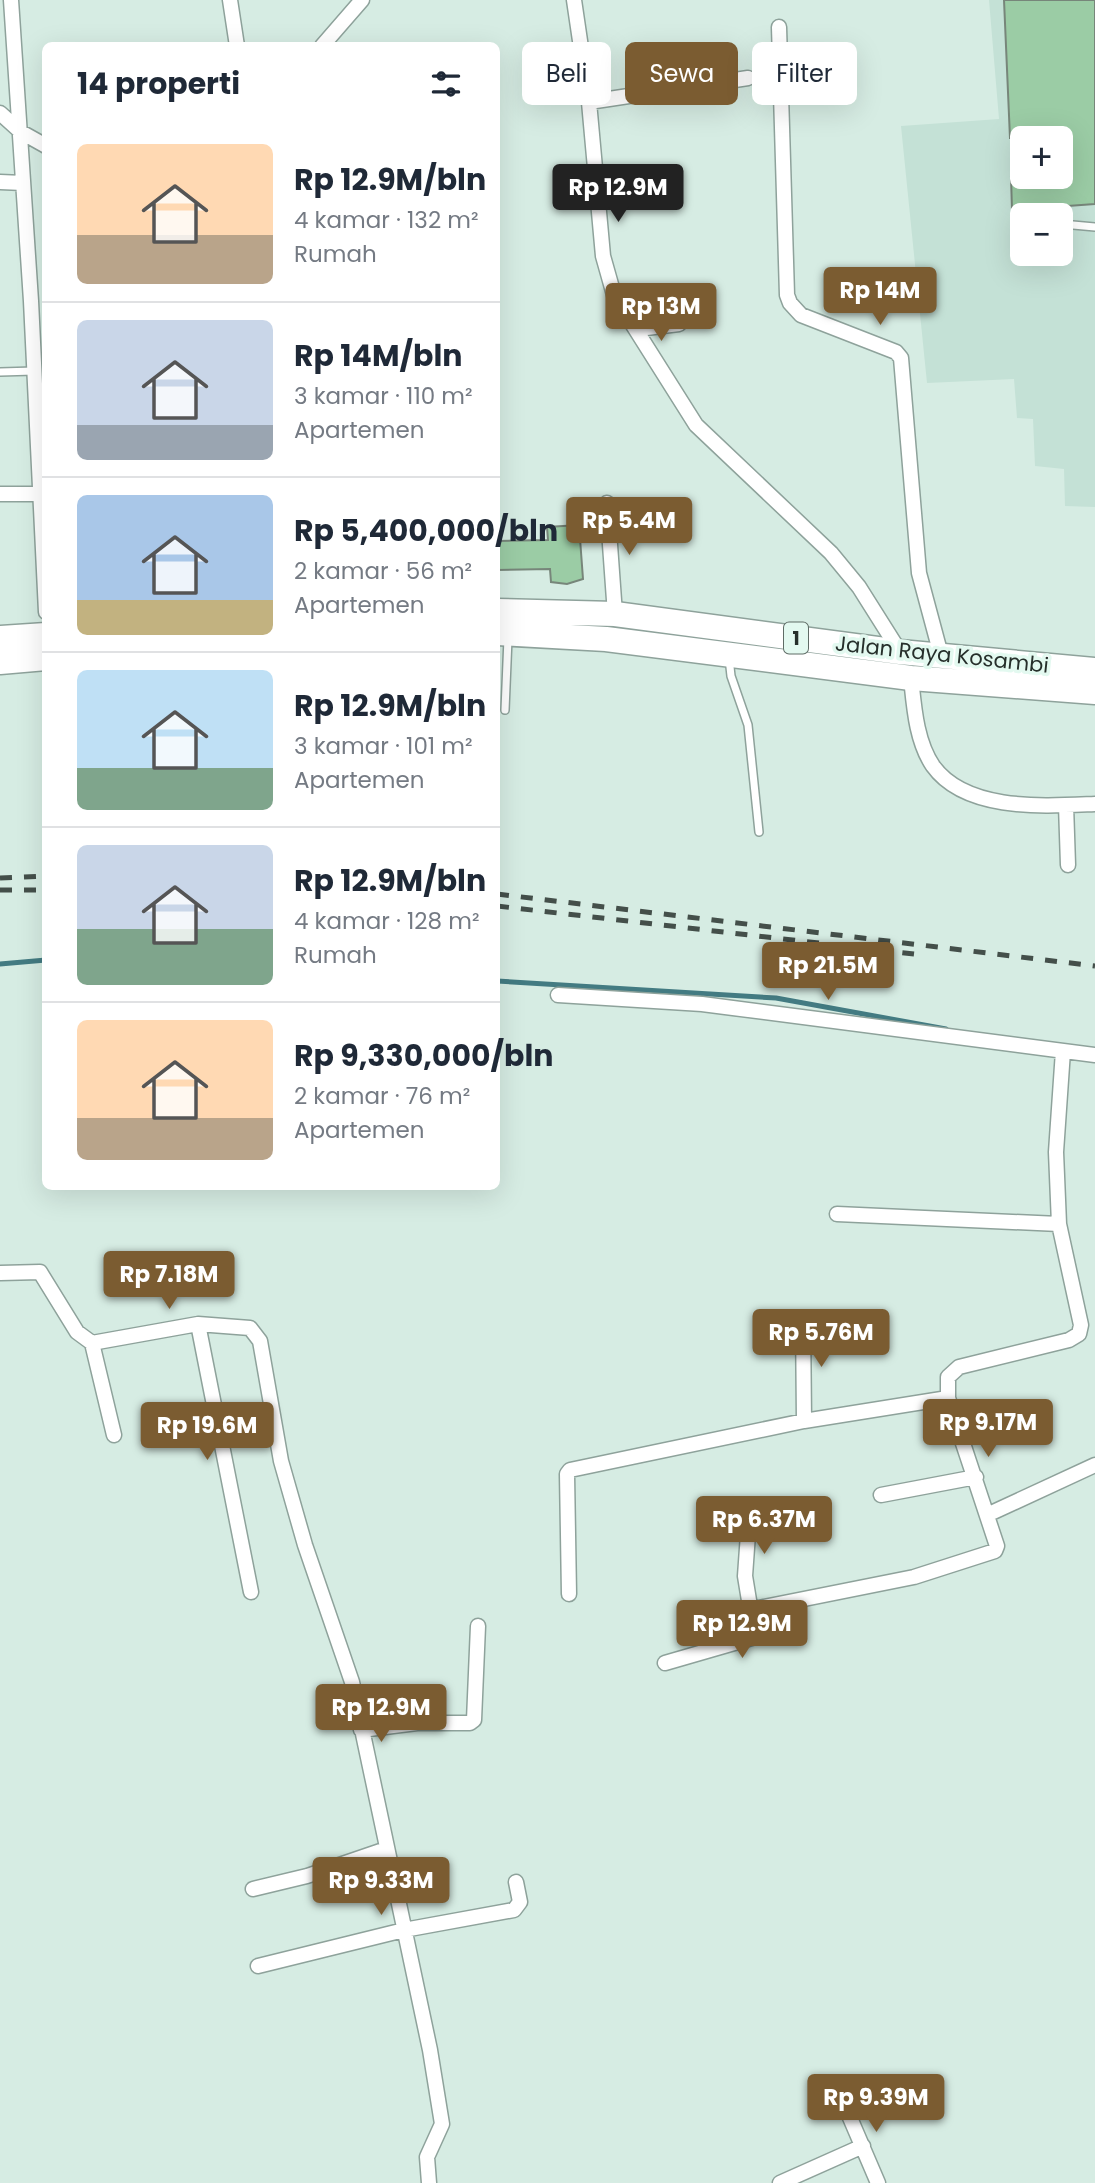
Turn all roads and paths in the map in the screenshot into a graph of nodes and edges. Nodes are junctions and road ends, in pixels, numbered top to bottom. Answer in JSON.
{"nodes":[{"id":1,"x":11,"y":0,"type":"edge"},
{"id":2,"x":230,"y":0,"type":"edge"},
{"id":3,"x":362,"y":0,"type":"edge"},
{"id":4,"x":574,"y":0,"type":"edge"},
{"id":5,"x":779,"y":27,"type":"dead end"},
{"id":6,"x":236,"y":42,"type":"edge"},
{"id":7,"x":325,"y":42,"type":"edge"},
{"id":8,"x":580,"y":42,"type":"edge"},
{"id":9,"x":748,"y":78,"type":"dead end"},
{"id":10,"x":611,"y":99,"type":"edge"},
{"id":11,"x":589,"y":105,"type":"edge"},
{"id":12,"x":0,"y":113,"type":"edge"},
{"id":13,"x":21,"y":132,"type":"junction"},
{"id":14,"x":42,"y":144,"type":"edge"},
{"id":15,"x":0,"y":182,"type":"edge"},
{"id":16,"x":23,"y":183,"type":"junction"},
{"id":17,"x":1073,"y":225,"type":"edge"},
{"id":18,"x":1095,"y":227,"type":"edge"},
{"id":19,"x":679,"y":324,"type":"dead end"},
{"id":20,"x":638,"y":329,"type":"junction"},
{"id":21,"x":40,"y":370,"type":"edge"},
{"id":22,"x":0,"y":372,"type":"edge"},
{"id":23,"x":0,"y":494,"type":"edge"},
{"id":24,"x":42,"y":499,"type":"edge"},
{"id":25,"x":607,"y":503,"type":"dead end"},
{"id":26,"x":500,"y":611,"type":"edge"},
{"id":27,"x":615,"y":614,"type":"junction"},
{"id":28,"x":503,"y":634,"type":"edge"},
{"id":29,"x":42,"y":635,"type":"edge"},
{"id":30,"x":0,"y":638,"type":"edge"},
{"id":31,"x":728,"y":652,"type":"junction"},
{"id":32,"x":900,"y":652,"type":"junction"},
{"id":33,"x":941,"y":655,"type":"junction"},
{"id":34,"x":42,"y":658,"type":"edge"},
{"id":35,"x":0,"y":662,"type":"edge"},
{"id":36,"x":1095,"y":670,"type":"edge"},
{"id":37,"x":911,"y":678,"type":"junction"},
{"id":38,"x":1095,"y":692,"type":"edge"},
{"id":39,"x":505,"y":710,"type":"dead end"},
{"id":40,"x":1095,"y":804,"type":"edge"},
{"id":41,"x":1066,"y":805,"type":"junction"},
{"id":42,"x":759,"y":832,"type":"dead end"},
{"id":43,"x":1068,"y":865,"type":"dead end"},
{"id":44,"x":558,"y":995,"type":"dead end"},
{"id":45,"x":1063,"y":1051,"type":"junction"},
{"id":46,"x":1095,"y":1055,"type":"edge"},
{"id":47,"x":837,"y":1214,"type":"dead end"},
{"id":48,"x":1059,"y":1224,"type":"junction"},
{"id":49,"x":0,"y":1273,"type":"edge"},
{"id":50,"x":803,"y":1318,"type":"dead end"},
{"id":51,"x":198,"y":1324,"type":"junction"},
{"id":52,"x":92,"y":1343,"type":"junction"},
{"id":53,"x":948,"y":1398,"type":"junction"},
{"id":54,"x":804,"y":1421,"type":"junction"},
{"id":55,"x":114,"y":1435,"type":"dead end"},
{"id":56,"x":1095,"y":1465,"type":"edge"},
{"id":57,"x":976,"y":1477,"type":"junction"},
{"id":58,"x":881,"y":1495,"type":"dead end"},
{"id":59,"x":989,"y":1514,"type":"junction"},
{"id":60,"x":748,"y":1534,"type":"dead end"},
{"id":61,"x":251,"y":1592,"type":"dead end"},
{"id":62,"x":569,"y":1594,"type":"dead end"},
{"id":63,"x":749,"y":1610,"type":"junction"},
{"id":64,"x":478,"y":1626,"type":"dead end"},
{"id":65,"x":666,"y":1663,"type":"dead end"},
{"id":66,"x":360,"y":1730,"type":"junction"},
{"id":67,"x":386,"y":1849,"type":"junction"},
{"id":68,"x":516,"y":1882,"type":"dead end"},
{"id":69,"x":253,"y":1889,"type":"dead end"},
{"id":70,"x":404,"y":1930,"type":"junction"},
{"id":71,"x":258,"y":1966,"type":"dead end"},
{"id":72,"x":842,"y":2099,"type":"dead end"},
{"id":73,"x":863,"y":2146,"type":"junction"},
{"id":74,"x":429,"y":2183,"type":"edge"},
{"id":75,"x":780,"y":2183,"type":"edge"},
{"id":76,"x":878,"y":2183,"type":"edge"}],
"edges":[{"from":1,"to":13,"type":"street"},
{"from":2,"to":6,"type":"street"},
{"from":3,"to":7,"type":"street"},
{"from":4,"to":8,"type":"street"},
{"from":5,"to":33,"type":"street"},
{"from":9,"to":10,"type":"street"},
{"from":11,"to":20,"type":"street"},
{"from":12,"to":13,"type":"street"},
{"from":13,"to":14,"type":"street"},
{"from":13,"to":16,"type":"street"},
{"from":15,"to":16,"type":"street"},
{"from":16,"to":21,"type":"street"},
{"from":17,"to":18,"type":"lane"},
{"from":19,"to":20,"type":"street"},
{"from":20,"to":32,"type":"street"},
{"from":21,"to":22,"type":"lane"},
{"from":21,"to":24,"type":"street"},
{"from":23,"to":24,"type":"street"},
{"from":25,"to":27,"type":"street"},
{"from":26,"to":27,"type":"highway","name":"Jalan Raya Kosambi","number":"1"},
{"from":27,"to":32,"type":"highway","name":"Jalan Raya Kosambi","number":"1"},
{"from":28,"to":31,"type":"highway","name":"Jalan Raya Kosambi","number":"1"},
{"from":28,"to":39,"type":"lane"},
{"from":29,"to":30,"type":"highway"},
{"from":31,"to":37,"type":"highway","name":"Jalan Raya Kosambi","number":"1"},
{"from":31,"to":42,"type":"lane"},
{"from":32,"to":33,"type":"highway","name":"Jalan Raya Kosambi","number":"1"},
{"from":33,"to":36,"type":"highway","name":"Jalan Raya Kosambi","number":"1"},
{"from":34,"to":35,"type":"highway"},
{"from":37,"to":38,"type":"highway","name":"Jalan Raya Kosambi","number":"1"},
{"from":37,"to":41,"type":"street"},
{"from":40,"to":41,"type":"street"},
{"from":41,"to":43,"type":"street"},
{"from":44,"to":45,"type":"street"},
{"from":45,"to":46,"type":"street"},
{"from":45,"to":48,"type":"street"},
{"from":47,"to":48,"type":"street"},
{"from":48,"to":53,"type":"street"},
{"from":49,"to":52,"type":"street"},
{"from":50,"to":54,"type":"street"},
{"from":51,"to":52,"type":"street"},
{"from":51,"to":61,"type":"street"},
{"from":51,"to":66,"type":"street"},
{"from":52,"to":55,"type":"street"},
{"from":53,"to":54,"type":"street"},
{"from":53,"to":57,"type":"street"},
{"from":54,"to":62,"type":"street"},
{"from":56,"to":59,"type":"street"},
{"from":57,"to":58,"type":"street"},
{"from":57,"to":59,"type":"street"},
{"from":59,"to":63,"type":"street"},
{"from":60,"to":63,"type":"street"},
{"from":63,"to":65,"type":"street"},
{"from":64,"to":66,"type":"street"},
{"from":66,"to":67,"type":"street"},
{"from":67,"to":69,"type":"street"},
{"from":67,"to":70,"type":"street"},
{"from":68,"to":70,"type":"street"},
{"from":70,"to":71,"type":"street"},
{"from":70,"to":74,"type":"street"},
{"from":72,"to":73,"type":"street"},
{"from":73,"to":75,"type":"street"},
{"from":73,"to":76,"type":"street"}]}
